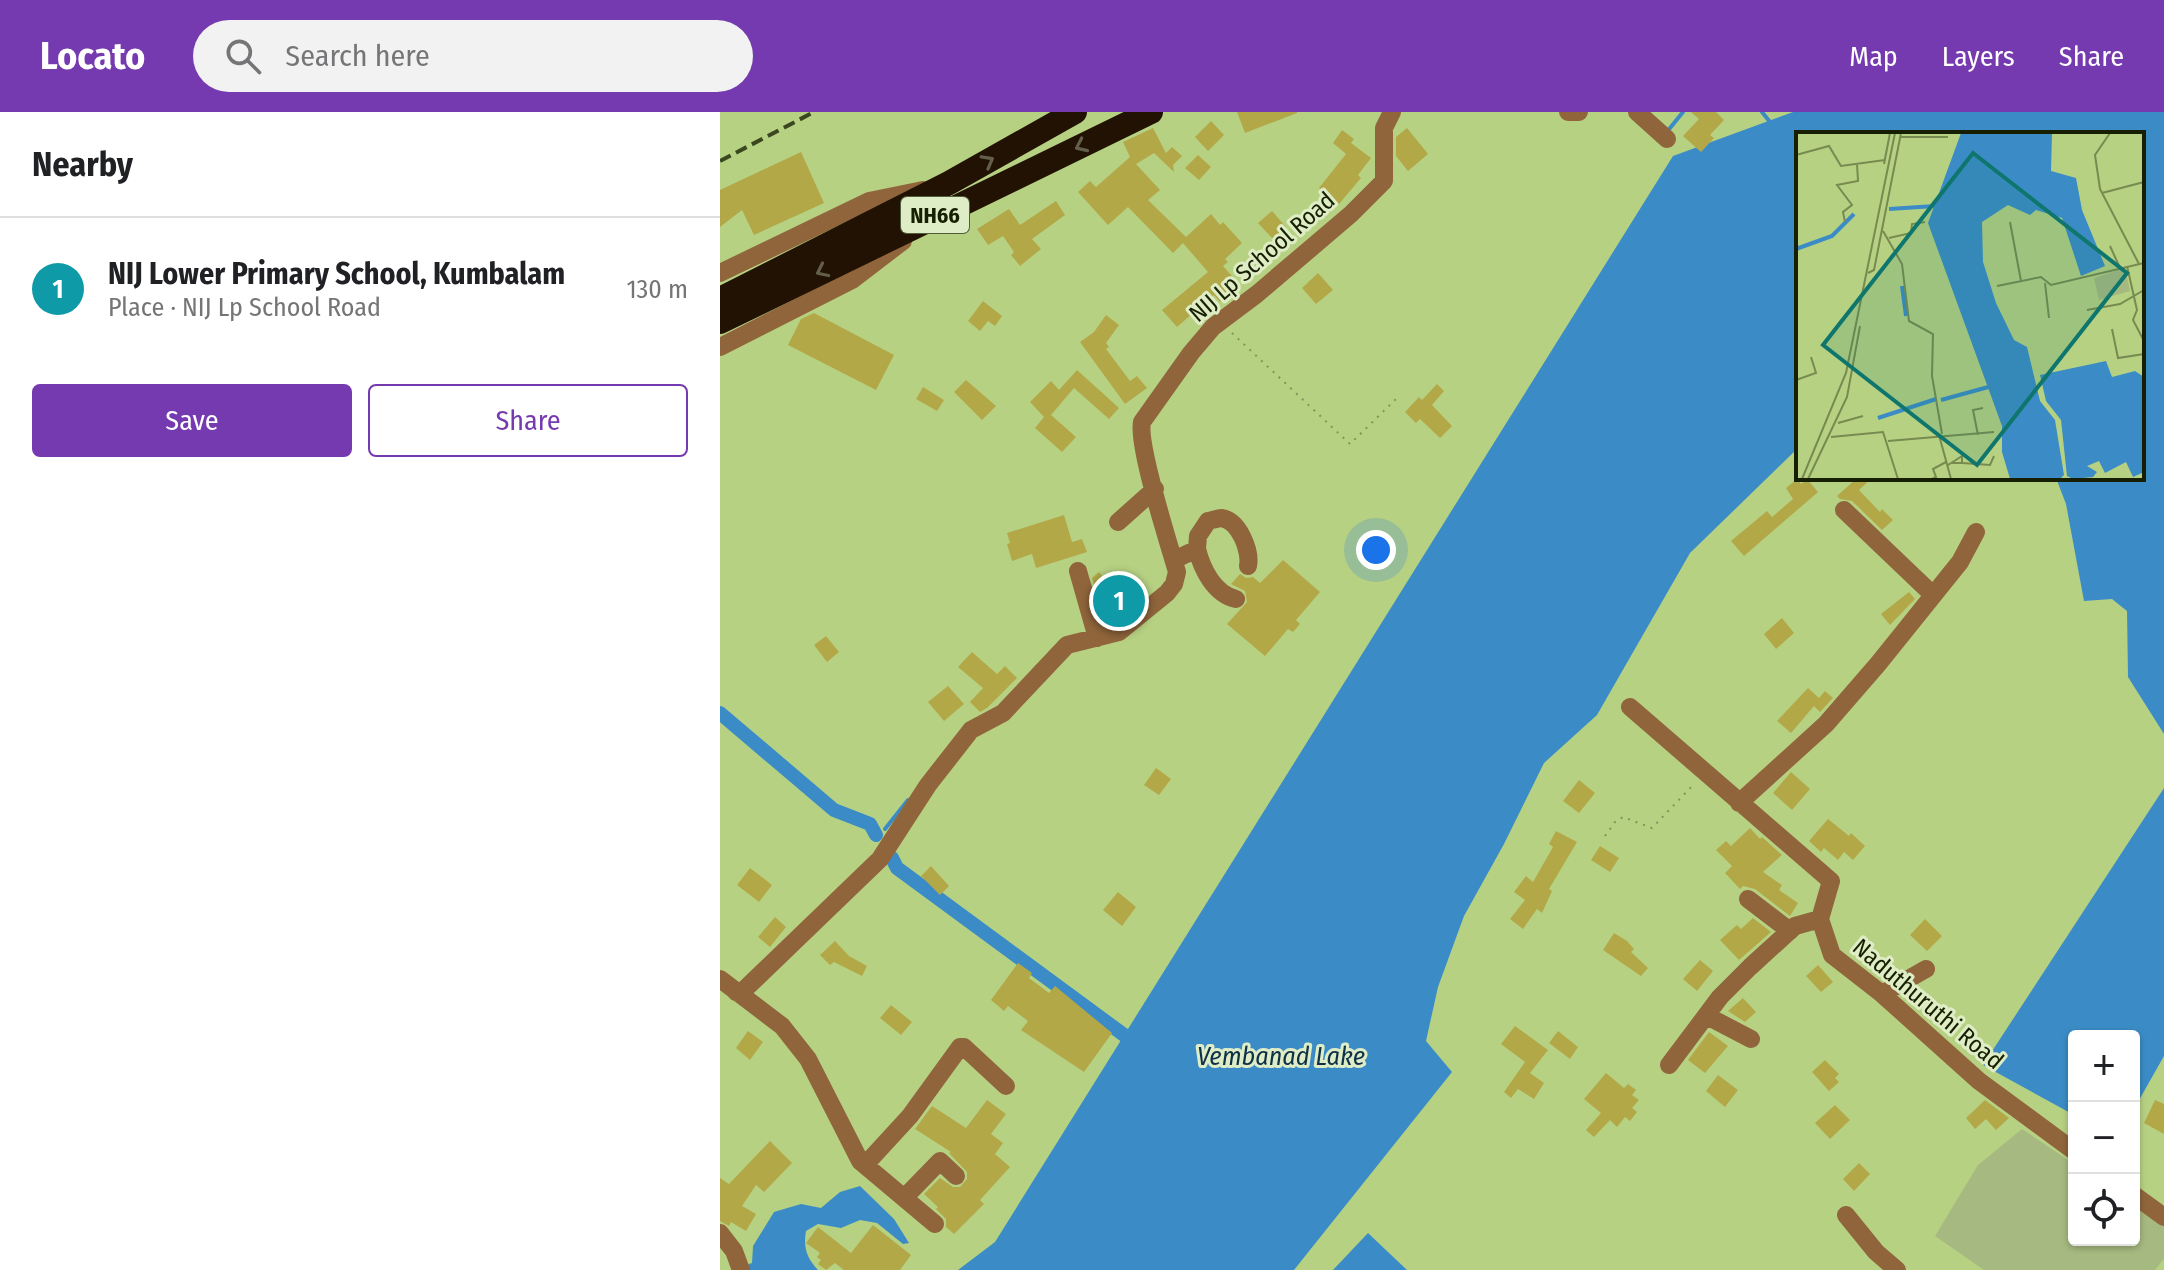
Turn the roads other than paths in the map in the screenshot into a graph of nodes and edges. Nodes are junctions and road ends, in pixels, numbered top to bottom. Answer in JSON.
{"nodes":[{"id":1,"x":1075,"y":112,"type":"edge"},
{"id":2,"x":1151,"y":112,"type":"edge"},
{"id":3,"x":1392,"y":112,"type":"edge"},
{"id":4,"x":1568,"y":112,"type":"edge"},
{"id":5,"x":1579,"y":112,"type":"edge"},
{"id":6,"x":1637,"y":112,"type":"edge"},
{"id":7,"x":1667,"y":139,"type":"dead end"},
{"id":8,"x":949,"y":183,"type":"junction"},
{"id":9,"x":940,"y":213,"type":"junction"},
{"id":10,"x":720,"y":273,"type":"edge"},
{"id":11,"x":720,"y":299,"type":"edge"},
{"id":12,"x":720,"y":322,"type":"edge"},
{"id":13,"x":720,"y":347,"type":"edge"},
{"id":14,"x":1155,"y":489,"type":"junction"},
{"id":15,"x":1844,"y":510,"type":"dead end"},
{"id":16,"x":1118,"y":522,"type":"dead end"},
{"id":17,"x":1976,"y":532,"type":"dead end"},
{"id":18,"x":1197,"y":549,"type":"junction"},
{"id":19,"x":1174,"y":560,"type":"junction"},
{"id":20,"x":1248,"y":566,"type":"dead end"},
{"id":21,"x":1078,"y":571,"type":"dead end"},
{"id":22,"x":1932,"y":594,"type":"junction"},
{"id":23,"x":1236,"y":599,"type":"dead end"},
{"id":24,"x":1097,"y":638,"type":"junction"},
{"id":25,"x":1630,"y":707,"type":"dead end"},
{"id":26,"x":1739,"y":803,"type":"junction"},
{"id":27,"x":1748,"y":899,"type":"dead end"},
{"id":28,"x":1820,"y":919,"type":"junction"},
{"id":29,"x":1790,"y":931,"type":"junction"},
{"id":30,"x":1926,"y":969,"type":"dead end"},
{"id":31,"x":720,"y":979,"type":"edge"},
{"id":32,"x":736,"y":992,"type":"junction"},
{"id":33,"x":1882,"y":994,"type":"junction"},
{"id":34,"x":1707,"y":1016,"type":"junction"},
{"id":35,"x":1751,"y":1039,"type":"dead end"},
{"id":36,"x":1669,"y":1065,"type":"dead end"},
{"id":37,"x":1006,"y":1086,"type":"dead end"},
{"id":38,"x":2068,"y":1147,"type":"edge"},
{"id":39,"x":865,"y":1165,"type":"junction"},
{"id":40,"x":956,"y":1176,"type":"dead end"},
{"id":41,"x":905,"y":1197,"type":"junction"},
{"id":42,"x":2140,"y":1199,"type":"edge"},
{"id":43,"x":2163,"y":1214,"type":"edge"},
{"id":44,"x":1846,"y":1215,"type":"dead end"},
{"id":45,"x":935,"y":1224,"type":"dead end"},
{"id":46,"x":720,"y":1233,"type":"edge"},
{"id":47,"x":741,"y":1270,"type":"edge"},
{"id":48,"x":1897,"y":1270,"type":"edge"}],
"edges":[{"from":8,"to":1,"type":"highway","number":"NH66","one_way":true},
{"from":2,"to":9,"type":"highway","number":"NH66","one_way":true},
{"from":3,"to":14,"type":"street","name":"NIJ Lp School Road"},
{"from":4,"to":5,"type":"street"},
{"from":6,"to":7,"type":"street"},
{"from":8,"to":10,"type":"street"},
{"from":8,"to":11,"type":"highway","number":"NH66"},
{"from":9,"to":12,"type":"highway","number":"NH66","one_way":true},
{"from":9,"to":13,"type":"street"},
{"from":14,"to":16,"type":"street"},
{"from":14,"to":19,"type":"street","name":"NIJ Lp School Road"},
{"from":15,"to":22,"type":"street"},
{"from":17,"to":22,"type":"street"},
{"from":18,"to":19,"type":"street"},
{"from":18,"to":20,"type":"street"},
{"from":18,"to":23,"type":"street"},
{"from":19,"to":24,"type":"street"},
{"from":21,"to":24,"type":"street"},
{"from":22,"to":26,"type":"street"},
{"from":24,"to":32,"type":"street"},
{"from":25,"to":26,"type":"street"},
{"from":26,"to":28,"type":"street"},
{"from":27,"to":29,"type":"street"},
{"from":28,"to":29,"type":"street"},
{"from":28,"to":33,"type":"street","name":"Naduthuruthi Road"},
{"from":29,"to":34,"type":"street"},
{"from":30,"to":33,"type":"street"},
{"from":31,"to":32,"type":"street"},
{"from":32,"to":39,"type":"street"},
{"from":33,"to":38,"type":"street","name":"Naduthuruthi Road"},
{"from":34,"to":35,"type":"street"},
{"from":34,"to":36,"type":"street"},
{"from":37,"to":39,"type":"street"},
{"from":39,"to":41,"type":"street"},
{"from":40,"to":41,"type":"street"},
{"from":41,"to":45,"type":"street"},
{"from":42,"to":43,"type":"street"},
{"from":44,"to":48,"type":"street"},
{"from":46,"to":47,"type":"street"}]}
